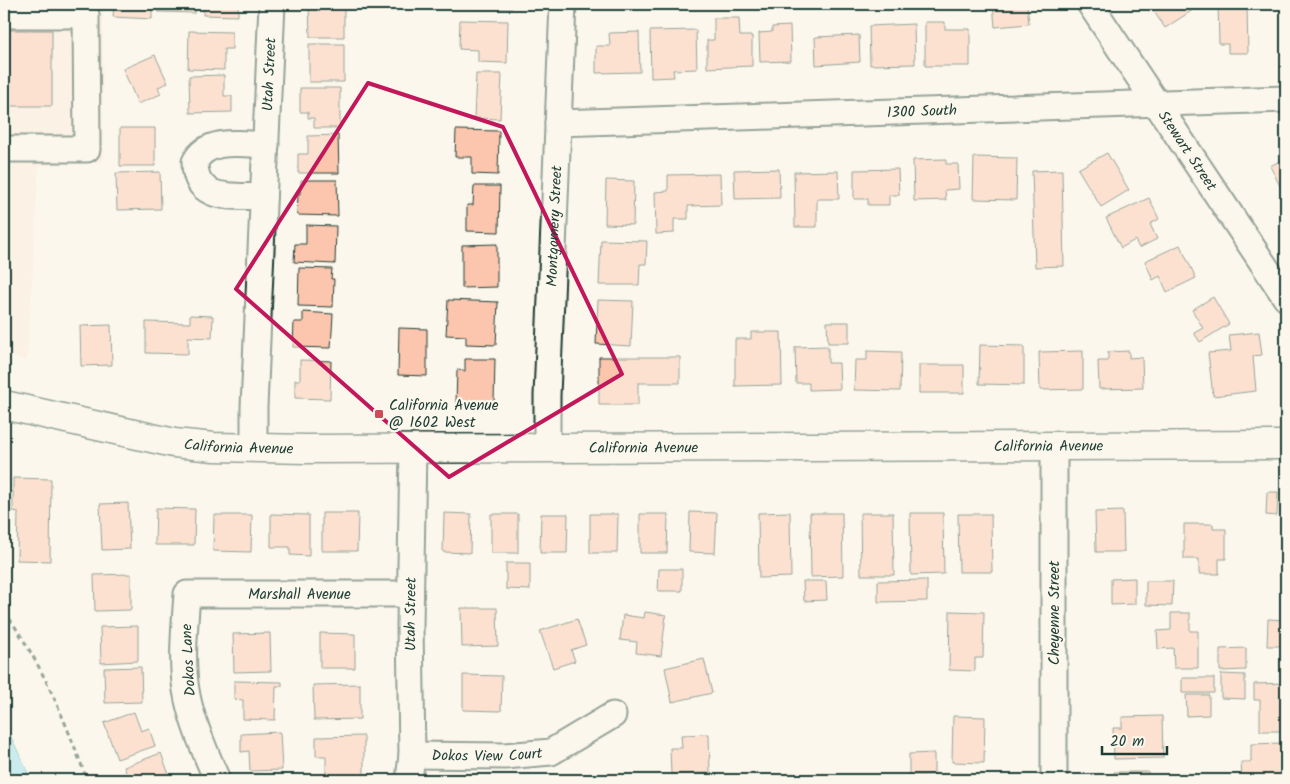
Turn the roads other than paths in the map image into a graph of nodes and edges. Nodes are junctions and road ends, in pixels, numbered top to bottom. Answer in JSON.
{"nodes":[{"id":1,"x":272,"y":4,"type":"edge"},
{"id":2,"x":562,"y":4,"type":"edge"},
{"id":3,"x":1090,"y":4,"type":"edge"},
{"id":4,"x":4,"y":15,"type":"edge"},
{"id":5,"x":1286,"y":99,"type":"edge"},
{"id":6,"x":1157,"y":104,"type":"junction"},
{"id":7,"x":558,"y":123,"type":"junction"},
{"id":8,"x":266,"y":145,"type":"junction"},
{"id":9,"x":4,"y":149,"type":"edge"},
{"id":10,"x":263,"y":197,"type":"junction"},
{"id":11,"x":1286,"y":298,"type":"edge"},
{"id":12,"x":4,"y":405,"type":"edge"},
{"id":13,"x":1286,"y":445,"type":"edge"},
{"id":14,"x":1054,"y":446,"type":"junction"},
{"id":15,"x":547,"y":447,"type":"junction"},
{"id":16,"x":254,"y":448,"type":"junction"},
{"id":17,"x":413,"y":448,"type":"junction"},
{"id":18,"x":187,"y":594,"type":"joint"},
{"id":19,"x":410,"y":594,"type":"junction"},
{"id":20,"x":613,"y":715,"type":"dead end"},
{"id":21,"x":412,"y":755,"type":"junction"},
{"id":22,"x":217,"y":780,"type":"edge"},
{"id":23,"x":409,"y":780,"type":"edge"},
{"id":24,"x":1054,"y":780,"type":"edge"}],
"edges":[{"from":1,"to":8,"type":"street","name":"Utah Street"},
{"from":2,"to":7,"type":"street","name":"Montgomery Street"},
{"from":3,"to":6,"type":"street","name":"Stewart Street"},
{"from":4,"to":9,"type":"street"},
{"from":5,"to":6,"type":"street","name":"1300 South"},
{"from":6,"to":7,"type":"street","name":"1300 South"},
{"from":6,"to":11,"type":"street","name":"Stewart Street"},
{"from":7,"to":15,"type":"street","name":"Montgomery Street"},
{"from":8,"to":10,"type":"street","name":"Utah Street"},
{"from":8,"to":10,"type":"street"},
{"from":10,"to":16,"type":"street","name":"Utah Street"},
{"from":12,"to":16,"type":"main road","name":"California Avenue"},
{"from":13,"to":14,"type":"main road","name":"California Avenue"},
{"from":14,"to":15,"type":"main road","name":"California Avenue"},
{"from":14,"to":24,"type":"street","name":"Cheyenne Street"},
{"from":15,"to":17,"type":"main road","name":"California Avenue"},
{"from":16,"to":17,"type":"main road","name":"California Avenue"},
{"from":17,"to":19,"type":"street","name":"Utah Street"},
{"from":18,"to":19,"type":"street","name":"Marshall Avenue"},
{"from":18,"to":22,"type":"street","name":"Dokos Lane"},
{"from":19,"to":21,"type":"street","name":"Utah Street"},
{"from":20,"to":21,"type":"street","name":"Dokos View Court"},
{"from":21,"to":23,"type":"street","name":"Utah Street"}]}
